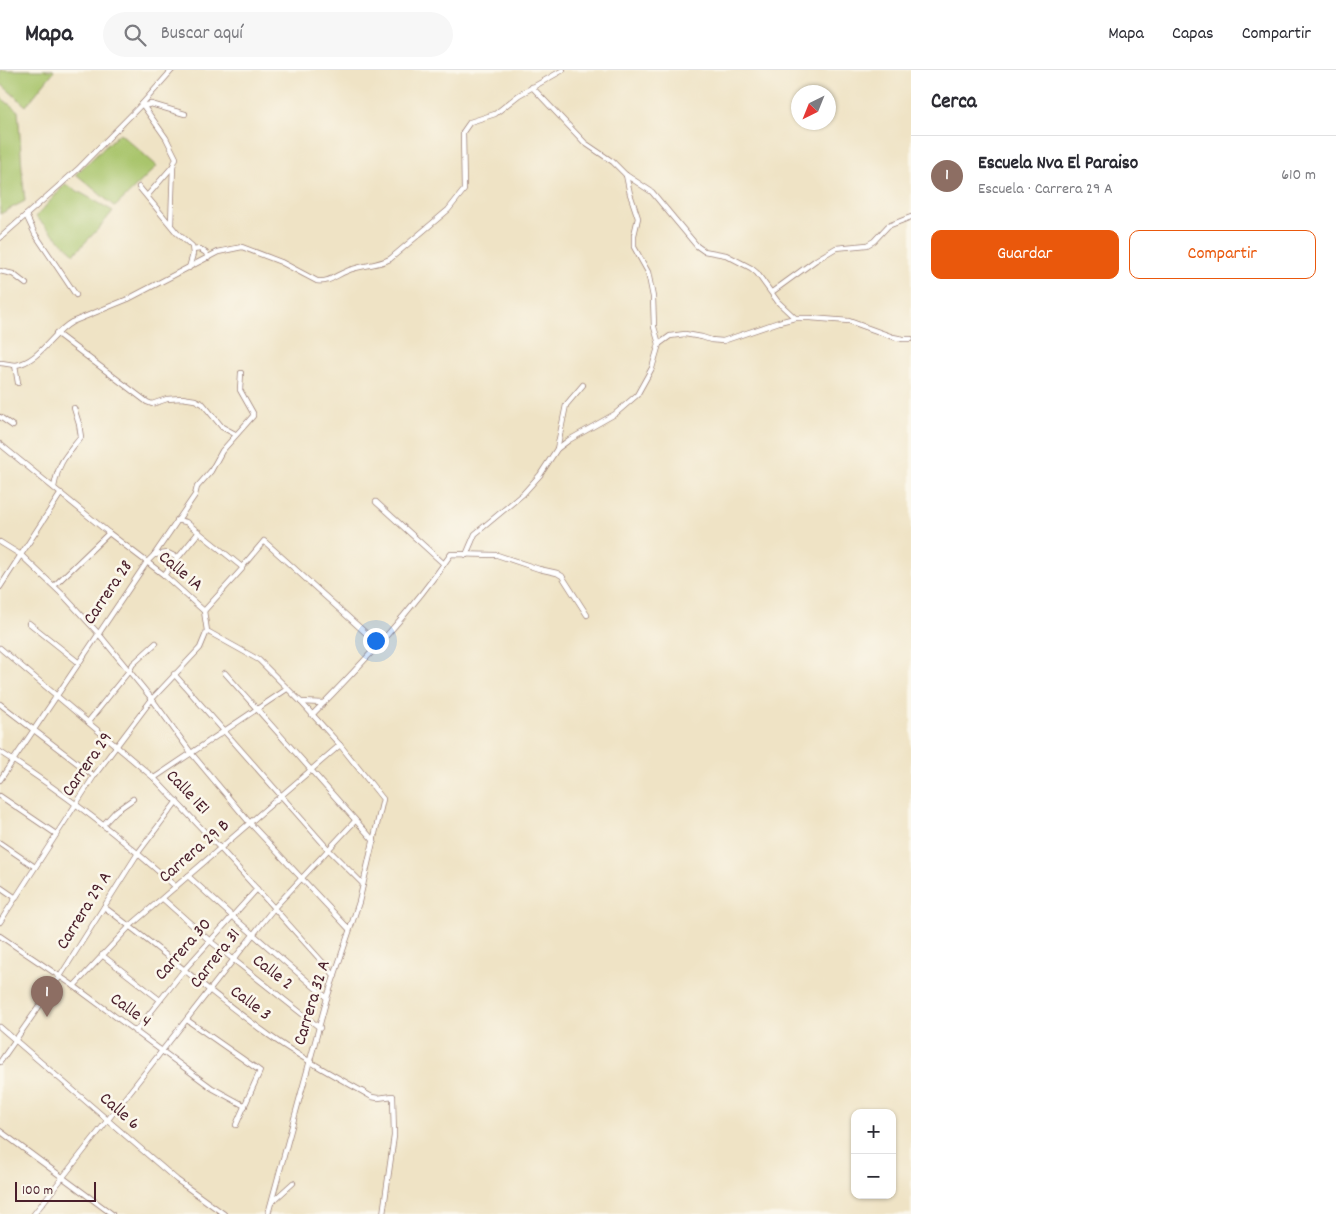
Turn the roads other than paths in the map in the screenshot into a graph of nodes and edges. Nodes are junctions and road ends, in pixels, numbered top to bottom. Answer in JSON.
{"nodes":[{"id":1,"x":172,"y":70,"type":"edge"},
{"id":2,"x":563,"y":70,"type":"edge"},
{"id":3,"x":532,"y":87,"type":"junction"},
{"id":4,"x":143,"y":105,"type":"junction"},
{"id":5,"x":185,"y":114,"type":"dead end"},
{"id":6,"x":173,"y":166,"type":"junction"},
{"id":7,"x":626,"y":175,"type":"junction"},
{"id":8,"x":139,"y":187,"type":"dead end"},
{"id":9,"x":147,"y":196,"type":"junction"},
{"id":10,"x":26,"y":215,"type":"junction"},
{"id":11,"x":911,"y":217,"type":"edge"},
{"id":12,"x":171,"y":224,"type":"junction"},
{"id":13,"x":0,"y":238,"type":"edge"},
{"id":14,"x":193,"y":250,"type":"junction"},
{"id":15,"x":208,"y":258,"type":"junction"},
{"id":16,"x":189,"y":268,"type":"junction"},
{"id":17,"x":0,"y":271,"type":"edge"},
{"id":18,"x":26,"y":284,"type":"dead end"},
{"id":19,"x":772,"y":292,"type":"junction"},
{"id":20,"x":76,"y":295,"type":"dead end"},
{"id":21,"x":795,"y":318,"type":"junction"},
{"id":22,"x":56,"y":333,"type":"junction"},
{"id":23,"x":911,"y":339,"type":"edge"},
{"id":24,"x":659,"y":344,"type":"junction"},
{"id":25,"x":0,"y":363,"type":"edge"},
{"id":26,"x":15,"y":365,"type":"junction"},
{"id":27,"x":241,"y":373,"type":"dead end"},
{"id":28,"x":18,"y":384,"type":"dead end"},
{"id":29,"x":583,"y":385,"type":"dead end"},
{"id":30,"x":74,"y":408,"type":"dead end"},
{"id":31,"x":0,"y":417,"type":"edge"},
{"id":32,"x":13,"y":426,"type":"dead end"},
{"id":33,"x":235,"y":434,"type":"junction"},
{"id":34,"x":0,"y":444,"type":"edge"},
{"id":35,"x":557,"y":449,"type":"junction"},
{"id":36,"x":54,"y":487,"type":"junction"},
{"id":37,"x":61,"y":493,"type":"junction"},
{"id":38,"x":376,"y":502,"type":"dead end"},
{"id":39,"x":177,"y":520,"type":"junction"},
{"id":40,"x":199,"y":532,"type":"junction"},
{"id":41,"x":109,"y":533,"type":"junction"},
{"id":42,"x":0,"y":542,"type":"edge"},
{"id":43,"x":154,"y":554,"type":"junction"},
{"id":44,"x":21,"y":555,"type":"junction"},
{"id":45,"x":466,"y":555,"type":"junction"},
{"id":46,"x":178,"y":558,"type":"junction"},
{"id":47,"x":147,"y":562,"type":"junction"},
{"id":48,"x":444,"y":564,"type":"junction"},
{"id":49,"x":242,"y":567,"type":"junction"},
{"id":50,"x":164,"y":575,"type":"junction"},
{"id":51,"x":54,"y":586,"type":"junction"},
{"id":52,"x":0,"y":587,"type":"edge"},
{"id":53,"x":204,"y":611,"type":"junction"},
{"id":54,"x":586,"y":615,"type":"dead end"},
{"id":55,"x":28,"y":623,"type":"dead end"},
{"id":56,"x":207,"y":631,"type":"junction"},
{"id":57,"x":98,"y":633,"type":"junction"},
{"id":58,"x":156,"y":643,"type":"dead end"},
{"id":59,"x":378,"y":644,"type":"junction"},
{"id":60,"x":0,"y":648,"type":"edge"},
{"id":61,"x":78,"y":662,"type":"junction"},
{"id":62,"x":129,"y":671,"type":"junction"},
{"id":63,"x":225,"y":673,"type":"dead end"},
{"id":64,"x":174,"y":674,"type":"junction"},
{"id":65,"x":288,"y":689,"type":"junction"},
{"id":66,"x":56,"y":694,"type":"junction"},
{"id":67,"x":152,"y":699,"type":"junction"},
{"id":68,"x":301,"y":702,"type":"junction"},
{"id":69,"x":324,"y":703,"type":"junction"},
{"id":70,"x":0,"y":704,"type":"edge"},
{"id":71,"x":256,"y":709,"type":"junction"},
{"id":72,"x":312,"y":715,"type":"junction"},
{"id":73,"x":88,"y":722,"type":"junction"},
{"id":74,"x":33,"y":730,"type":"junction"},
{"id":75,"x":224,"y":731,"type":"junction"},
{"id":76,"x":340,"y":745,"type":"junction"},
{"id":77,"x":116,"y":747,"type":"junction"},
{"id":78,"x":0,"y":752,"type":"edge"},
{"id":79,"x":192,"y":754,"type":"junction"},
{"id":80,"x":13,"y":760,"type":"junction"},
{"id":81,"x":311,"y":771,"type":"junction"},
{"id":82,"x":94,"y":776,"type":"junction"},
{"id":83,"x":154,"y":778,"type":"junction"},
{"id":84,"x":0,"y":780,"type":"edge"},
{"id":85,"x":282,"y":795,"type":"junction"},
{"id":86,"x":0,"y":796,"type":"edge"},
{"id":87,"x":133,"y":799,"type":"dead end"},
{"id":88,"x":177,"y":801,"type":"junction"},
{"id":89,"x":77,"y":804,"type":"junction"},
{"id":90,"x":355,"y":821,"type":"junction"},
{"id":91,"x":250,"y":822,"type":"junction"},
{"id":92,"x":103,"y":825,"type":"junction"},
{"id":93,"x":56,"y":834,"type":"junction"},
{"id":94,"x":374,"y":841,"type":"junction"},
{"id":95,"x":0,"y":843,"type":"edge"},
{"id":96,"x":220,"y":848,"type":"junction"},
{"id":97,"x":328,"y":849,"type":"junction"},
{"id":98,"x":138,"y":853,"type":"junction"},
{"id":99,"x":34,"y":867,"type":"junction"},
{"id":100,"x":188,"y":876,"type":"junction"},
{"id":101,"x":300,"y":878,"type":"junction"},
{"id":102,"x":363,"y":884,"type":"junction"},
{"id":103,"x":0,"y":887,"type":"edge"},
{"id":104,"x":176,"y":887,"type":"junction"},
{"id":105,"x":257,"y":889,"type":"junction"},
{"id":106,"x":16,"y":898,"type":"junction"},
{"id":107,"x":163,"y":899,"type":"junction"},
{"id":108,"x":104,"y":907,"type":"junction"},
{"id":109,"x":274,"y":908,"type":"junction"},
{"id":110,"x":232,"y":916,"type":"junction"},
{"id":111,"x":0,"y":922,"type":"edge"},
{"id":112,"x":130,"y":926,"type":"junction"},
{"id":113,"x":350,"y":929,"type":"junction"},
{"id":114,"x":253,"y":935,"type":"junction"},
{"id":115,"x":0,"y":936,"type":"edge"},
{"id":116,"x":210,"y":941,"type":"junction"},
{"id":117,"x":102,"y":955,"type":"junction"},
{"id":118,"x":233,"y":959,"type":"junction"},
{"id":119,"x":184,"y":970,"type":"junction"},
{"id":120,"x":335,"y":976,"type":"junction"},
{"id":121,"x":59,"y":978,"type":"junction"},
{"id":122,"x":74,"y":986,"type":"junction"},
{"id":123,"x":209,"y":991,"type":"junction"},
{"id":124,"x":327,"y":998,"type":"junction"},
{"id":125,"x":160,"y":1000,"type":"junction"},
{"id":126,"x":186,"y":1020,"type":"junction"},
{"id":127,"x":0,"y":1027,"type":"edge"},
{"id":128,"x":320,"y":1028,"type":"junction"},
{"id":129,"x":135,"y":1032,"type":"junction"},
{"id":130,"x":15,"y":1040,"type":"junction"},
{"id":131,"x":162,"y":1052,"type":"junction"},
{"id":132,"x":0,"y":1062,"type":"edge"},
{"id":133,"x":310,"y":1062,"type":"junction"},
{"id":134,"x":245,"y":1106,"type":"junction"},
{"id":135,"x":107,"y":1120,"type":"junction"},
{"id":136,"x":236,"y":1125,"type":"dead end"},
{"id":137,"x":0,"y":1131,"type":"edge"},
{"id":138,"x":63,"y":1177,"type":"junction"},
{"id":139,"x":293,"y":1183,"type":"dead end"},
{"id":140,"x":271,"y":1202,"type":"junction"},
{"id":141,"x":108,"y":1213,"type":"edge"},
{"id":142,"x":34,"y":1214,"type":"edge"},
{"id":143,"x":224,"y":1214,"type":"edge"},
{"id":144,"x":268,"y":1214,"type":"edge"},
{"id":145,"x":382,"y":1214,"type":"edge"}],
"edges":[{"from":1,"to":4,"type":"street"},
{"from":2,"to":3,"type":"street"},
{"from":3,"to":7,"type":"street"},
{"from":3,"to":15,"type":"street"},
{"from":4,"to":5,"type":"street"},
{"from":4,"to":6,"type":"street"},
{"from":4,"to":10,"type":"street"},
{"from":6,"to":9,"type":"street"},
{"from":6,"to":12,"type":"street"},
{"from":7,"to":19,"type":"street"},
{"from":7,"to":24,"type":"street"},
{"from":8,"to":9,"type":"street"},
{"from":9,"to":12,"type":"street"},
{"from":10,"to":13,"type":"street"},
{"from":10,"to":20,"type":"street"},
{"from":11,"to":19,"type":"street"},
{"from":12,"to":14,"type":"street"},
{"from":14,"to":15,"type":"street"},
{"from":14,"to":16,"type":"street"},
{"from":15,"to":16,"type":"street"},
{"from":16,"to":22,"type":"street"},
{"from":17,"to":18,"type":"street"},
{"from":19,"to":21,"type":"street"},
{"from":21,"to":23,"type":"street"},
{"from":21,"to":24,"type":"street"},
{"from":22,"to":26,"type":"street"},
{"from":22,"to":33,"type":"street"},
{"from":24,"to":35,"type":"street"},
{"from":25,"to":26,"type":"street"},
{"from":26,"to":28,"type":"street"},
{"from":27,"to":33,"type":"street","name":"Carrera 28"},
{"from":29,"to":35,"type":"street"},
{"from":30,"to":36,"type":"street"},
{"from":31,"to":32,"type":"street"},
{"from":33,"to":39,"type":"street","name":"Carrera 28"},
{"from":34,"to":36,"type":"street","name":"Calle 1A"},
{"from":35,"to":45,"type":"street"},
{"from":36,"to":37,"type":"street","name":"Calle 1A"},
{"from":37,"to":41,"type":"street","name":"Calle 1A"},
{"from":37,"to":44,"type":"street"},
{"from":38,"to":48,"type":"street"},
{"from":39,"to":40,"type":"street"},
{"from":39,"to":43,"type":"street","name":"Carrera 28"},
{"from":40,"to":46,"type":"street"},
{"from":40,"to":49,"type":"street"},
{"from":41,"to":47,"type":"street","name":"Calle 1A"},
{"from":41,"to":51,"type":"street"},
{"from":42,"to":44,"type":"street"},
{"from":43,"to":46,"type":"street"},
{"from":43,"to":47,"type":"street","name":"Carrera 28"},
{"from":44,"to":51,"type":"street"},
{"from":44,"to":52,"type":"street"},
{"from":45,"to":48,"type":"street"},
{"from":45,"to":54,"type":"street"},
{"from":46,"to":50,"type":"street"},
{"from":47,"to":50,"type":"street","name":"Calle 1A"},
{"from":47,"to":57,"type":"street","name":"Carrera 28"},
{"from":48,"to":59,"type":"street"},
{"from":49,"to":53,"type":"street"},
{"from":49,"to":59,"type":"street"},
{"from":50,"to":53,"type":"street","name":"Calle 1A"},
{"from":51,"to":57,"type":"street"},
{"from":53,"to":56,"type":"street","name":"Calle 1A"},
{"from":55,"to":61,"type":"street"},
{"from":56,"to":64,"type":"street","name":"Carrera 29"},
{"from":56,"to":65,"type":"street"},
{"from":57,"to":61,"type":"street","name":"Carrera 28"},
{"from":57,"to":62,"type":"street"},
{"from":58,"to":62,"type":"street"},
{"from":59,"to":69,"type":"street"},
{"from":60,"to":66,"type":"street","name":"Calle 1E1"},
{"from":61,"to":66,"type":"street","name":"Carrera 28"},
{"from":62,"to":67,"type":"street"},
{"from":62,"to":73,"type":"street"},
{"from":63,"to":71,"type":"street"},
{"from":64,"to":67,"type":"street","name":"Carrera 29"},
{"from":64,"to":75,"type":"street"},
{"from":65,"to":68,"type":"street"},
{"from":65,"to":71,"type":"street"},
{"from":66,"to":73,"type":"street","name":"Calle 1E1"},
{"from":66,"to":74,"type":"street","name":"Carrera 28"},
{"from":67,"to":77,"type":"street","name":"Carrera 29"},
{"from":67,"to":79,"type":"street"},
{"from":68,"to":69,"type":"street"},
{"from":68,"to":72,"type":"street"},
{"from":69,"to":72,"type":"street"},
{"from":70,"to":74,"type":"street"},
{"from":71,"to":75,"type":"street"},
{"from":71,"to":81,"type":"street"},
{"from":72,"to":76,"type":"street"},
{"from":73,"to":77,"type":"street","name":"Calle 1E1"},
{"from":74,"to":80,"type":"street","name":"Carrera 28"},
{"from":74,"to":82,"type":"street"},
{"from":75,"to":79,"type":"street"},
{"from":75,"to":85,"type":"street"},
{"from":76,"to":81,"type":"street","name":"Carrera 29 B"},
{"from":76,"to":94,"type":"street","name":"Carrera 32 A"},
{"from":77,"to":82,"type":"street","name":"Carrera 29"},
{"from":77,"to":83,"type":"street","name":"Calle 1E1"},
{"from":78,"to":80,"type":"street"},
{"from":79,"to":83,"type":"street"},
{"from":79,"to":91,"type":"street"},
{"from":80,"to":84,"type":"street","name":"Carrera 28"},
{"from":80,"to":89,"type":"street"},
{"from":81,"to":85,"type":"street","name":"Carrera 29 B"},
{"from":81,"to":90,"type":"street"},
{"from":82,"to":89,"type":"street","name":"Carrera 29"},
{"from":83,"to":88,"type":"street","name":"Calle 1E1"},
{"from":85,"to":91,"type":"street","name":"Carrera 29 B"},
{"from":85,"to":97,"type":"street"},
{"from":86,"to":93,"type":"street"},
{"from":87,"to":92,"type":"street"},
{"from":88,"to":96,"type":"street","name":"Calle 1E1"},
{"from":88,"to":98,"type":"street","name":"Carrera 29 A"},
{"from":89,"to":92,"type":"street"},
{"from":89,"to":93,"type":"street","name":"Carrera 29"},
{"from":90,"to":94,"type":"street"},
{"from":90,"to":97,"type":"street","name":"Carrera 31"},
{"from":91,"to":96,"type":"street","name":"Carrera 29 B"},
{"from":91,"to":101,"type":"street"},
{"from":92,"to":98,"type":"street"},
{"from":93,"to":99,"type":"street","name":"Carrera 29"},
{"from":94,"to":102,"type":"street","name":"Carrera 32 A"},
{"from":95,"to":99,"type":"street"},
{"from":96,"to":100,"type":"street","name":"Carrera 29 B"},
{"from":96,"to":105,"type":"street","name":"Calle 1E1"},
{"from":97,"to":101,"type":"street","name":"Carrera 31"},
{"from":97,"to":102,"type":"street"},
{"from":98,"to":104,"type":"street"},
{"from":98,"to":108,"type":"street","name":"Carrera 29 A"},
{"from":99,"to":106,"type":"street","name":"Carrera 29"},
{"from":100,"to":104,"type":"street","name":"Carrera 29 B"},
{"from":100,"to":110,"type":"street"},
{"from":101,"to":109,"type":"street","name":"Carrera 31"},
{"from":101,"to":113,"type":"street"},
{"from":102,"to":113,"type":"street","name":"Carrera 32 A"},
{"from":103,"to":106,"type":"street"},
{"from":104,"to":107,"type":"street","name":"Carrera 29 B"},
{"from":105,"to":109,"type":"street","name":"Calle 1E1"},
{"from":105,"to":110,"type":"street","name":"Carrera 30"},
{"from":106,"to":111,"type":"street","name":"Carrera 29"},
{"from":107,"to":112,"type":"street","name":"Carrera 29 B"},
{"from":107,"to":116,"type":"street","name":"Calle 2"},
{"from":108,"to":112,"type":"street","name":"Calle 3"},
{"from":108,"to":121,"type":"street","name":"Carrera 29 A"},
{"from":109,"to":114,"type":"street","name":"Carrera 31"},
{"from":109,"to":120,"type":"street","name":"Calle 1E1"},
{"from":110,"to":114,"type":"street"},
{"from":110,"to":116,"type":"street","name":"Carrera 30"},
{"from":112,"to":117,"type":"street","name":"Carrera 29 B"},
{"from":112,"to":119,"type":"street","name":"Calle 3"},
{"from":113,"to":120,"type":"street","name":"Carrera 32 A"},
{"from":114,"to":118,"type":"street","name":"Carrera 31"},
{"from":114,"to":124,"type":"street"},
{"from":115,"to":121,"type":"street","name":"Calle 4"},
{"from":116,"to":118,"type":"street","name":"Calle 2"},
{"from":116,"to":119,"type":"street","name":"Carrera 30"},
{"from":117,"to":122,"type":"street","name":"Carrera 29 B"},
{"from":117,"to":125,"type":"street"},
{"from":118,"to":123,"type":"street","name":"Carrera 31"},
{"from":118,"to":128,"type":"street","name":"Calle 2"},
{"from":119,"to":123,"type":"street","name":"Calle 3"},
{"from":119,"to":125,"type":"street","name":"Carrera 30"},
{"from":120,"to":124,"type":"street","name":"Carrera 32 A"},
{"from":121,"to":122,"type":"street","name":"Calle 4"},
{"from":121,"to":130,"type":"street","name":"Carrera 29 A"},
{"from":122,"to":129,"type":"street","name":"Calle 4"},
{"from":123,"to":126,"type":"street","name":"Carrera 31"},
{"from":123,"to":133,"type":"street","name":"Calle 3"},
{"from":124,"to":128,"type":"street","name":"Carrera 32 A"},
{"from":125,"to":129,"type":"street","name":"Carrera 30"},
{"from":126,"to":131,"type":"street","name":"Carrera 31"},
{"from":126,"to":134,"type":"street"},
{"from":127,"to":130,"type":"street","name":"Calle 6"},
{"from":128,"to":133,"type":"street","name":"Carrera 32 A"},
{"from":129,"to":131,"type":"street","name":"Calle 4"},
{"from":130,"to":132,"type":"street","name":"Carrera 29 A"},
{"from":130,"to":135,"type":"street","name":"Calle 6"},
{"from":131,"to":134,"type":"street","name":"Calle 4"},
{"from":131,"to":135,"type":"street","name":"Carrera 31"},
{"from":133,"to":140,"type":"street","name":"Carrera 32 A"},
{"from":133,"to":145,"type":"street","name":"Calle 3"},
{"from":134,"to":136,"type":"street"},
{"from":135,"to":138,"type":"street"},
{"from":135,"to":143,"type":"street","name":"Calle 6"},
{"from":137,"to":138,"type":"street"},
{"from":138,"to":141,"type":"street"},
{"from":138,"to":142,"type":"street"},
{"from":139,"to":140,"type":"street"},
{"from":140,"to":144,"type":"street","name":"Carrera 32 A"}]}
